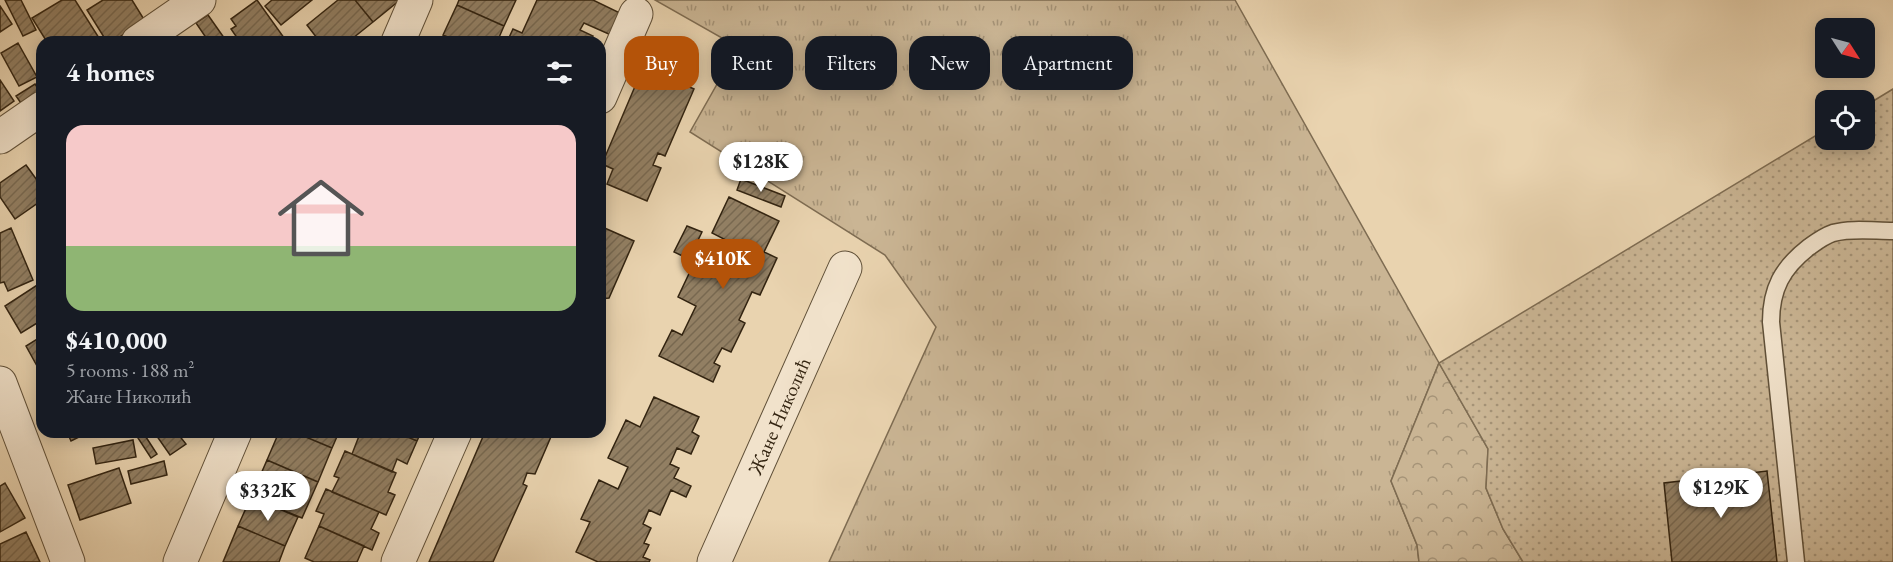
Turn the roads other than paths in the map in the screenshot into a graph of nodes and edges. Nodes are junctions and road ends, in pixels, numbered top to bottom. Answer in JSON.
{"nodes":[{"id":1,"x":199,"y":0,"type":"edge"},
{"id":2,"x":416,"y":0,"type":"edge"},
{"id":3,"x":636,"y":14,"type":"dead end"},
{"id":4,"x":147,"y":36,"type":"edge"},
{"id":5,"x":401,"y":36,"type":"edge"},
{"id":6,"x":606,"y":84,"type":"edge"},
{"id":7,"x":36,"y":112,"type":"edge"},
{"id":8,"x":0,"y":137,"type":"edge"},
{"id":9,"x":1893,"y":231,"type":"edge"},
{"id":10,"x":844,"y":268,"type":"dead end"},
{"id":11,"x":0,"y":383,"type":"edge"},
{"id":12,"x":6,"y":420,"type":"edge"},
{"id":13,"x":232,"y":438,"type":"edge"},
{"id":14,"x":452,"y":438,"type":"edge"},
{"id":15,"x":68,"y":562,"type":"edge"},
{"id":16,"x":180,"y":562,"type":"edge"},
{"id":17,"x":398,"y":562,"type":"edge"},
{"id":18,"x":714,"y":562,"type":"edge"},
{"id":19,"x":1796,"y":562,"type":"edge"}],
"edges":[{"from":1,"to":4,"type":"street"},
{"from":2,"to":5,"type":"street"},
{"from":3,"to":6,"type":"street"},
{"from":7,"to":8,"type":"street"},
{"from":9,"to":19,"type":"lane"},
{"from":10,"to":18,"type":"street","name":"Жане Николић"},
{"from":11,"to":12,"type":"street"},
{"from":12,"to":15,"type":"street"},
{"from":13,"to":16,"type":"street"},
{"from":14,"to":17,"type":"street"}]}
